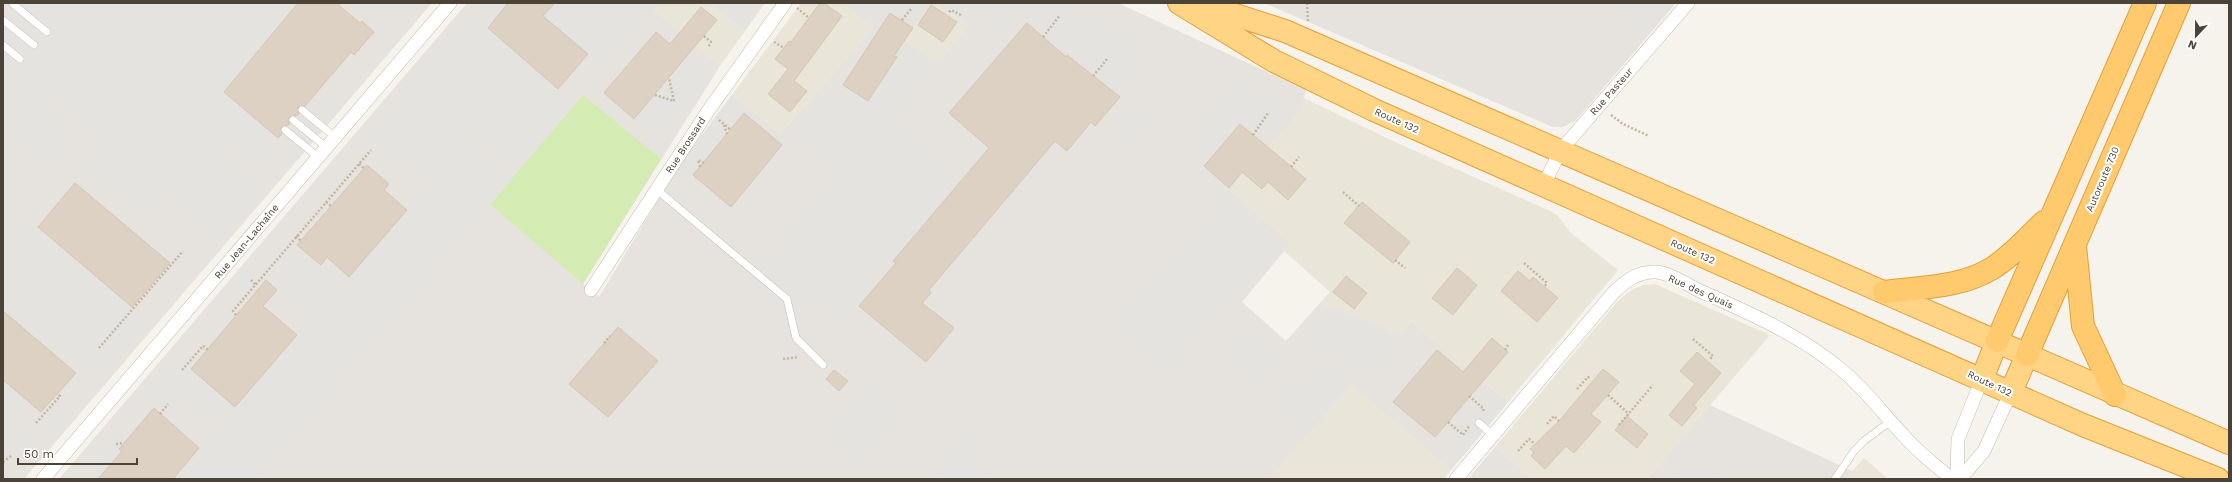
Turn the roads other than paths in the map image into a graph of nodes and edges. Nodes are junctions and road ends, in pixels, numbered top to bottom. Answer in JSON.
{"nodes":[{"id":1,"x":450,"y":3,"type":"edge"},
{"id":2,"x":1179,"y":3,"type":"edge"},
{"id":3,"x":1198,"y":3,"type":"edge"},
{"id":4,"x":1688,"y":3,"type":"edge"},
{"id":5,"x":2145,"y":3,"type":"edge"},
{"id":6,"x":2179,"y":3,"type":"edge"},
{"id":7,"x":13,"y":4,"type":"edge"},
{"id":8,"x":790,"y":5,"type":"edge"},
{"id":9,"x":3,"y":20,"type":"edge"},
{"id":10,"x":47,"y":32,"type":"dead end"},
{"id":11,"x":3,"y":45,"type":"edge"},
{"id":12,"x":34,"y":45,"type":"dead end"},
{"id":13,"x":1343,"y":57,"type":"junction"},
{"id":14,"x":20,"y":59,"type":"dead end"},
{"id":15,"x":1328,"y":88,"type":"junction"},
{"id":16,"x":302,"y":110,"type":"dead end"},
{"id":17,"x":293,"y":120,"type":"dead end"},
{"id":18,"x":285,"y":130,"type":"dead end"},
{"id":19,"x":335,"y":137,"type":"junction"},
{"id":20,"x":1560,"y":151,"type":"junction"},
{"id":21,"x":322,"y":152,"type":"junction"},
{"id":22,"x":1544,"y":185,"type":"junction"},
{"id":23,"x":656,"y":189,"type":"junction"},
{"id":24,"x":2051,"y":216,"type":"junction"},
{"id":25,"x":2074,"y":243,"type":"junction"},
{"id":26,"x":592,"y":290,"type":"dead end"},
{"id":27,"x":1884,"y":292,"type":"junction"},
{"id":28,"x":1997,"y":340,"type":"junction"},
{"id":29,"x":2027,"y":355,"type":"junction"},
{"id":30,"x":823,"y":365,"type":"dead end"},
{"id":31,"x":1982,"y":379,"type":"junction"},
{"id":32,"x":2011,"y":392,"type":"junction"},
{"id":33,"x":2115,"y":395,"type":"junction"},
{"id":34,"x":1891,"y":421,"type":"junction"},
{"id":35,"x":1479,"y":423,"type":"dead end"},
{"id":36,"x":1493,"y":435,"type":"junction"},
{"id":37,"x":2229,"y":443,"type":"edge"},
{"id":38,"x":43,"y":479,"type":"edge"},
{"id":39,"x":1456,"y":479,"type":"edge"},
{"id":40,"x":1835,"y":479,"type":"edge"},
{"id":41,"x":1952,"y":479,"type":"edge"},
{"id":42,"x":1958,"y":479,"type":"edge"},
{"id":43,"x":2218,"y":479,"type":"edge"}],
"edges":[{"from":1,"to":19,"type":"street","name":"Rue Jean-Lachaîne"},
{"from":2,"to":15,"type":"highway","name":"Route 132"},
{"from":3,"to":13,"type":"highway"},
{"from":4,"to":20,"type":"street","name":"Rue Pasteur"},
{"from":5,"to":24,"type":"highway"},
{"from":6,"to":25,"type":"highway","name":"Autoroute 730"},
{"from":7,"to":10,"type":"lane"},
{"from":8,"to":23,"type":"street","name":"Rue Brossard"},
{"from":9,"to":12,"type":"lane"},
{"from":11,"to":14,"type":"lane"},
{"from":13,"to":15,"type":"highway"},
{"from":13,"to":20,"type":"highway"},
{"from":15,"to":22,"type":"highway","name":"Route 132"},
{"from":16,"to":19,"type":"lane"},
{"from":17,"to":21,"type":"lane"},
{"from":18,"to":21,"type":"lane"},
{"from":19,"to":21,"type":"street","name":"Rue Jean-Lachaîne"},
{"from":20,"to":22,"type":"street","name":"Rue Pasteur"},
{"from":20,"to":27,"type":"highway"},
{"from":21,"to":38,"type":"street","name":"Rue Jean-Lachaîne"},
{"from":22,"to":31,"type":"highway","name":"Route 132"},
{"from":23,"to":26,"type":"street","name":"Rue Brossard"},
{"from":23,"to":30,"type":"lane"},
{"from":24,"to":27,"type":"highway"},
{"from":24,"to":28,"type":"highway"},
{"from":25,"to":29,"type":"highway","name":"Autoroute 730"},
{"from":25,"to":33,"type":"highway"},
{"from":27,"to":28,"type":"highway"},
{"from":28,"to":29,"type":"highway"},
{"from":28,"to":31,"type":"highway"},
{"from":29,"to":32,"type":"highway"},
{"from":29,"to":33,"type":"highway"},
{"from":31,"to":32,"type":"highway","name":"Route 132"},
{"from":31,"to":42,"type":"street"},
{"from":32,"to":42,"type":"street"},
{"from":32,"to":43,"type":"highway","name":"Route 132"},
{"from":33,"to":37,"type":"highway"},
{"from":34,"to":36,"type":"street","name":"Rue des Quais"},
{"from":34,"to":40,"type":"lane"},
{"from":34,"to":41,"type":"street","name":"Rue des Quais"},
{"from":35,"to":36,"type":"lane"},
{"from":36,"to":39,"type":"street","name":"Rue des Quais"}]}
